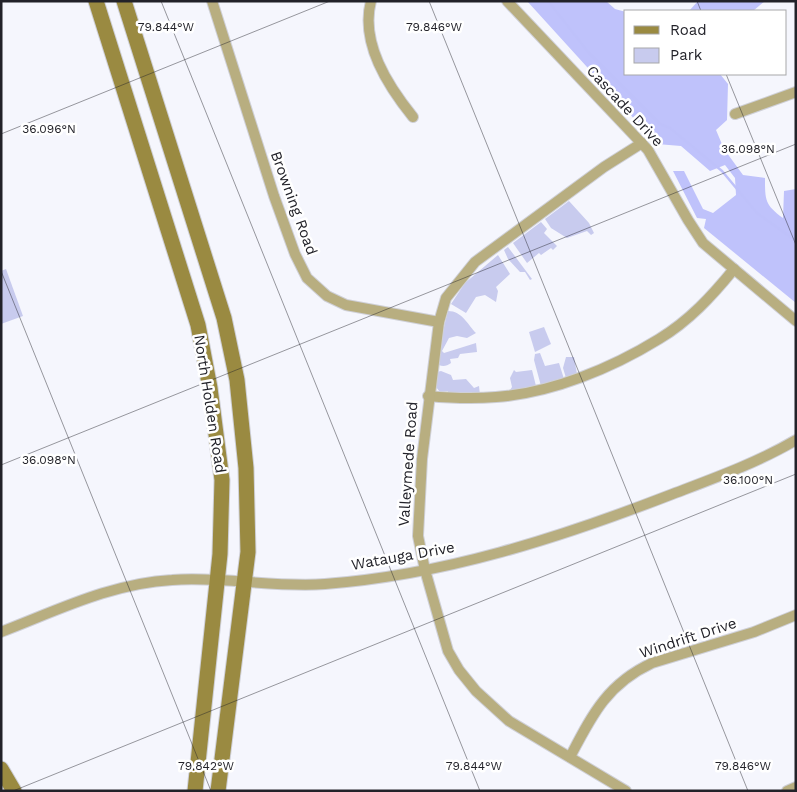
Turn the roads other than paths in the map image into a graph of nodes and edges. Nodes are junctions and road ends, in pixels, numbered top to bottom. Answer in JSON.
{"nodes":[{"id":1,"x":96,"y":1,"type":"edge"},
{"id":2,"x":124,"y":1,"type":"edge"},
{"id":3,"x":212,"y":1,"type":"edge"},
{"id":4,"x":371,"y":1,"type":"edge"},
{"id":5,"x":507,"y":1,"type":"edge"},
{"id":6,"x":796,"y":92,"type":"edge"},
{"id":7,"x":735,"y":114,"type":"dead end"},
{"id":8,"x":413,"y":117,"type":"dead end"},
{"id":9,"x":642,"y":143,"type":"junction"},
{"id":10,"x":734,"y":270,"type":"junction"},
{"id":11,"x":796,"y":321,"type":"edge"},
{"id":12,"x":438,"y":322,"type":"junction"},
{"id":13,"x":428,"y":396,"type":"junction"},
{"id":14,"x":796,"y":440,"type":"edge"},
{"id":15,"x":425,"y":570,"type":"junction"},
{"id":16,"x":219,"y":581,"type":"junction"},
{"id":17,"x":245,"y":582,"type":"junction"},
{"id":18,"x":796,"y":615,"type":"edge"},
{"id":19,"x":1,"y":632,"type":"edge"},
{"id":20,"x":570,"y":757,"type":"junction"},
{"id":21,"x":1,"y":769,"type":"edge"},
{"id":22,"x":14,"y":791,"type":"edge"},
{"id":23,"x":196,"y":791,"type":"edge"},
{"id":24,"x":218,"y":791,"type":"edge"},
{"id":25,"x":626,"y":791,"type":"edge"}],
"edges":[{"from":1,"to":16,"type":"main road","name":"North Holden Road"},
{"from":2,"to":17,"type":"main road","name":"North Holden Road"},
{"from":3,"to":12,"type":"street","name":"Browning Road"},
{"from":4,"to":8,"type":"street"},
{"from":5,"to":9,"type":"street","name":"Cascade Drive"},
{"from":6,"to":7,"type":"street"},
{"from":9,"to":10,"type":"street","name":"Cascade Drive"},
{"from":9,"to":12,"type":"street","name":"Valleymede Road"},
{"from":10,"to":11,"type":"street","name":"Cascade Drive"},
{"from":10,"to":13,"type":"street"},
{"from":12,"to":13,"type":"street","name":"Valleymede Road"},
{"from":13,"to":15,"type":"street","name":"Valleymede Road"},
{"from":14,"to":15,"type":"street","name":"Watauga Drive"},
{"from":15,"to":17,"type":"street","name":"Watauga Drive"},
{"from":15,"to":20,"type":"street","name":"Valleymede Road"},
{"from":16,"to":17,"type":"street","name":"Watauga Drive"},
{"from":16,"to":19,"type":"street","name":"Watauga Drive"},
{"from":16,"to":23,"type":"main road","name":"North Holden Road"},
{"from":17,"to":24,"type":"main road","name":"North Holden Road"},
{"from":18,"to":20,"type":"street","name":"Windrift Drive"},
{"from":20,"to":25,"type":"street","name":"Valleymede Road"},
{"from":21,"to":22,"type":"main road"}]}
